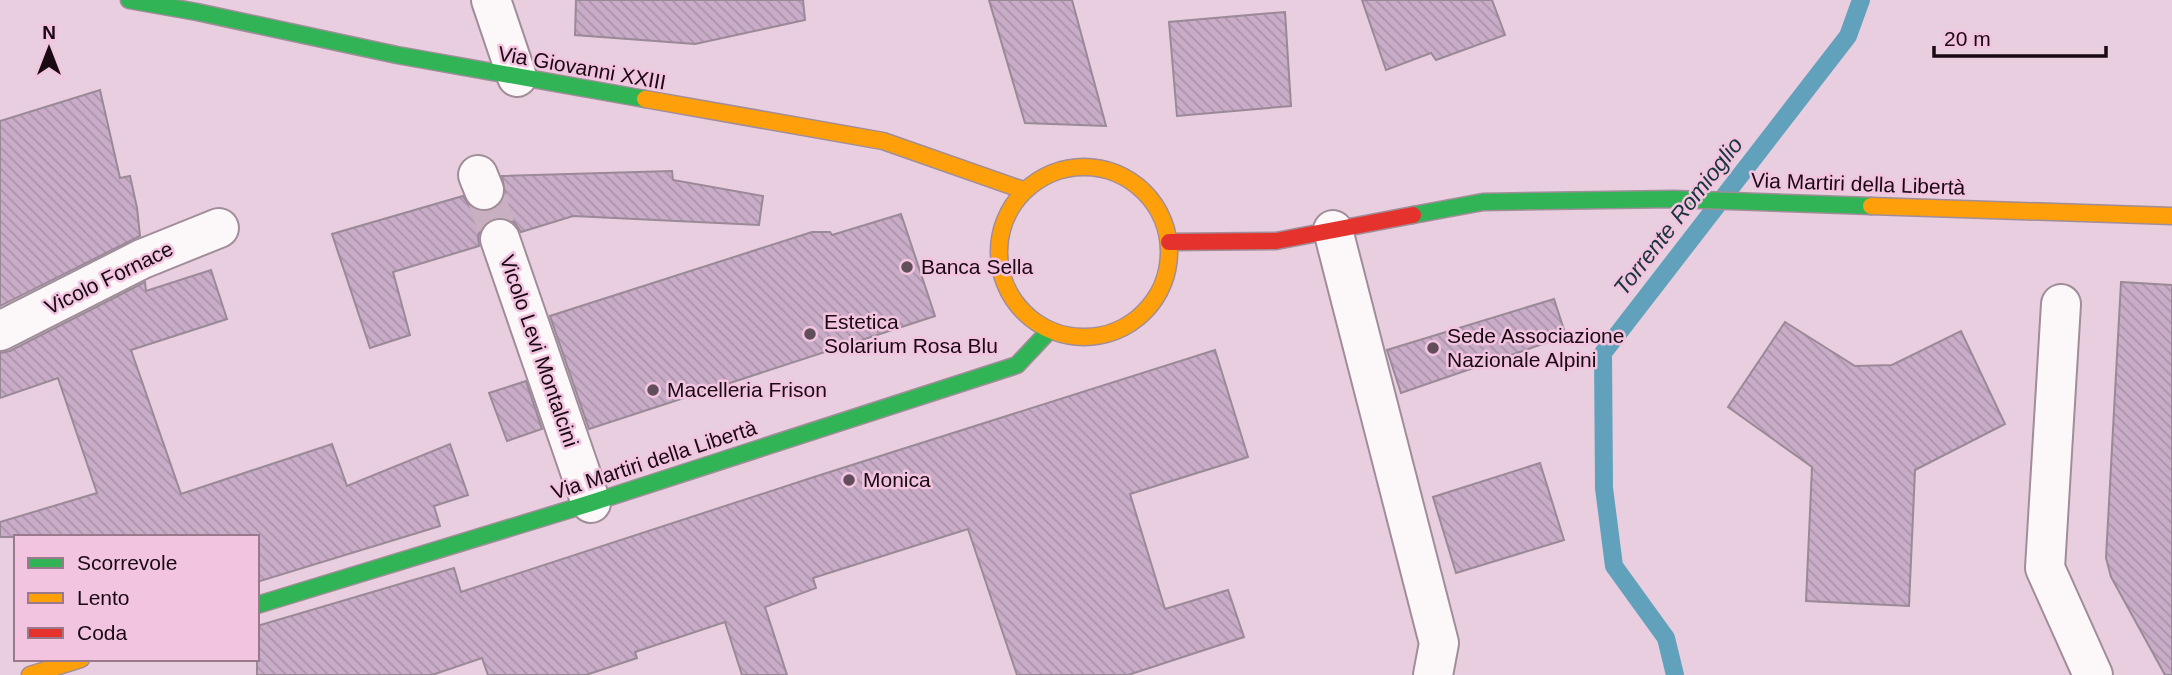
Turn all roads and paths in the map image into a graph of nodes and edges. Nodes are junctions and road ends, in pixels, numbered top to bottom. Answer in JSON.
{"nodes":[{"id":1,"x":129,"y":0,"type":"edge"},
{"id":2,"x":491,"y":0,"type":"edge"},
{"id":3,"x":517,"y":77,"type":"junction"},
{"id":4,"x":1023,"y":190,"type":"junction"},
{"id":5,"x":2172,"y":216,"type":"edge"},
{"id":6,"x":219,"y":228,"type":"dead end"},
{"id":7,"x":1333,"y":230,"type":"junction"},
{"id":8,"x":500,"y":239,"type":"tunnel mouth"},
{"id":9,"x":1169,"y":242,"type":"junction"},
{"id":10,"x":2061,"y":304,"type":"dead end"},
{"id":11,"x":0,"y":331,"type":"edge"},
{"id":12,"x":1049,"y":331,"type":"junction"},
{"id":13,"x":591,"y":503,"type":"junction"},
{"id":14,"x":259,"y":604,"type":"edge"},
{"id":15,"x":75,"y":661,"type":"edge"},
{"id":16,"x":30,"y":675,"type":"edge"},
{"id":17,"x":1433,"y":675,"type":"edge"},
{"id":18,"x":2093,"y":675,"type":"edge"}],
"edges":[{"from":1,"to":3,"type":"main road","name":"Via Giovanni XXIII"},
{"from":2,"to":3,"type":"street"},
{"from":3,"to":4,"type":"main road","name":"Via Giovanni XXIII"},
{"from":4,"to":9,"type":"main road"},
{"from":4,"to":12,"type":"main road"},
{"from":5,"to":7,"type":"main road","name":"Via Martiri della Libertà"},
{"from":6,"to":11,"type":"street","name":"Vicolo Fornace"},
{"from":7,"to":9,"type":"main road","name":"Via Martiri della Libertà"},
{"from":7,"to":17,"type":"street"},
{"from":8,"to":13,"type":"street","name":"Vicolo Levi Montalcini"},
{"from":9,"to":12,"type":"main road"},
{"from":10,"to":18,"type":"street"},
{"from":12,"to":13,"type":"main road","name":"Via Martiri della Libertà"},
{"from":13,"to":14,"type":"main road","name":"Via Martiri della Libertà"},
{"from":15,"to":16,"type":"main road"}]}
